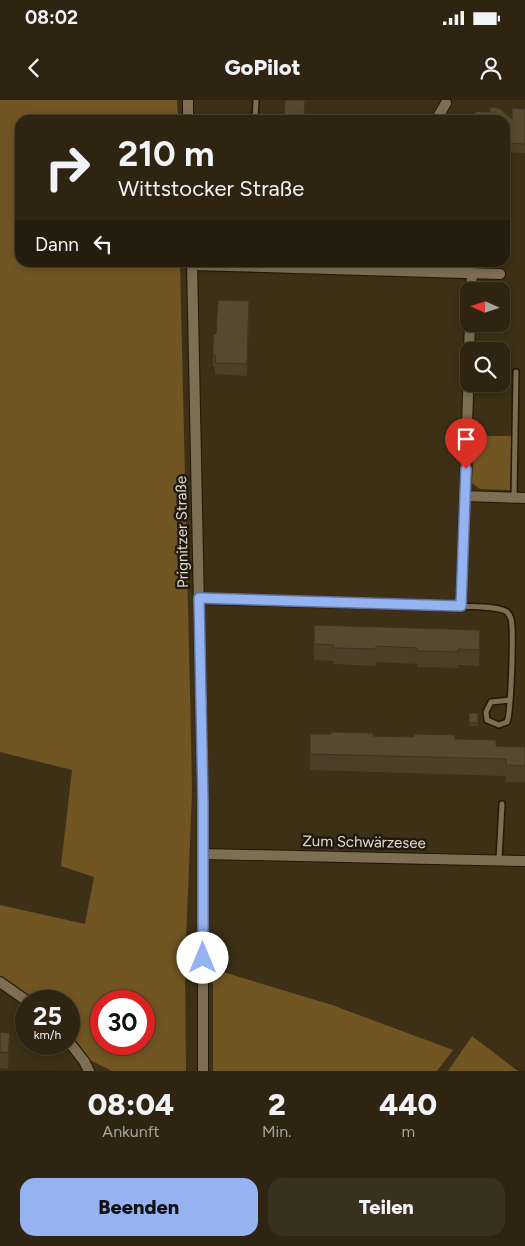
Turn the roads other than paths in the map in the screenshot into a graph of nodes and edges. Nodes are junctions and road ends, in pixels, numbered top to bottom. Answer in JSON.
{"nodes":[{"id":1,"x":188,"y":100,"type":"edge"},
{"id":2,"x":256,"y":100,"type":"edge"},
{"id":3,"x":446,"y":102,"type":"dead end"},
{"id":4,"x":188,"y":115,"type":"edge"},
{"id":5,"x":255,"y":115,"type":"edge"},
{"id":6,"x":439,"y":115,"type":"edge"},
{"id":7,"x":192,"y":267,"type":"edge"},
{"id":8,"x":429,"y":267,"type":"edge"},
{"id":9,"x":470,"y":270,"type":"edge"},
{"id":10,"x":500,"y":274,"type":"dead end"},
{"id":11,"x":516,"y":372,"type":"dead end"},
{"id":12,"x":468,"y":392,"type":"edge"},
{"id":13,"x":465,"y":496,"type":"junction"},
{"id":14,"x":514,"y":497,"type":"junction"},
{"id":15,"x":525,"y":498,"type":"edge"},
{"id":16,"x":199,"y":598,"type":"junction"},
{"id":17,"x":461,"y":606,"type":"junction"},
{"id":18,"x":510,"y":700,"type":"junction"},
{"id":19,"x":502,"y":804,"type":"dead end"},
{"id":20,"x":203,"y":854,"type":"junction"},
{"id":21,"x":499,"y":859,"type":"junction"},
{"id":22,"x":525,"y":861,"type":"edge"},
{"id":23,"x":0,"y":982,"type":"edge"},
{"id":24,"x":15,"y":993,"type":"edge"},
{"id":25,"x":79,"y":1055,"type":"edge"},
{"id":26,"x":88,"y":1071,"type":"edge"},
{"id":27,"x":204,"y":1071,"type":"edge"}],
"edges":[{"from":1,"to":4,"type":"street"},
{"from":2,"to":5,"type":"lane"},
{"from":3,"to":6,"type":"street"},
{"from":7,"to":16,"type":"street","name":"Prignitzer Straße"},
{"from":8,"to":9,"type":"street"},
{"from":9,"to":10,"type":"street"},
{"from":11,"to":14,"type":"lane"},
{"from":12,"to":13,"type":"street"},
{"from":13,"to":14,"type":"street"},
{"from":13,"to":17,"type":"street"},
{"from":14,"to":15,"type":"street"},
{"from":16,"to":17,"type":"street"},
{"from":16,"to":20,"type":"street","name":"Prignitzer Straße"},
{"from":17,"to":18,"type":"lane"},
{"from":18,"to":18,"type":"lane"},
{"from":19,"to":21,"type":"lane"},
{"from":20,"to":21,"type":"street","name":"Zum Schwärzesee"},
{"from":20,"to":27,"type":"street","name":"Prignitzer Straße"},
{"from":21,"to":22,"type":"street","name":"Zum Schwärzesee"},
{"from":23,"to":24,"type":"street"},
{"from":25,"to":26,"type":"street"}]}
